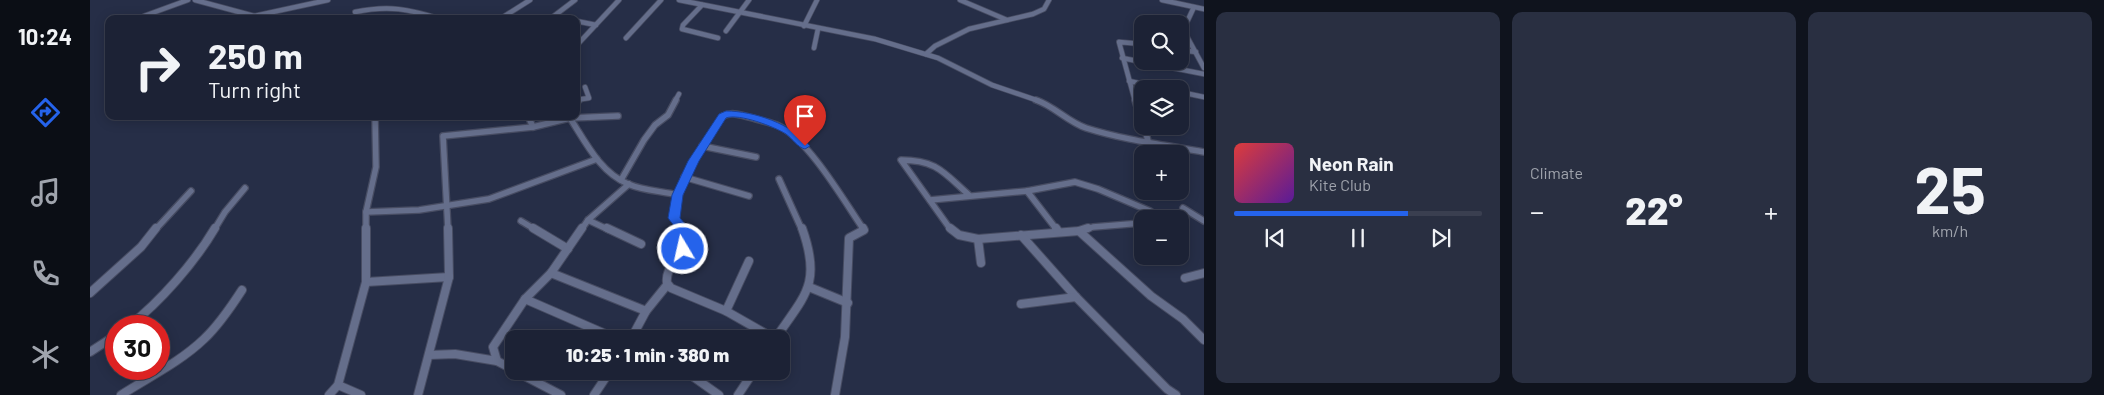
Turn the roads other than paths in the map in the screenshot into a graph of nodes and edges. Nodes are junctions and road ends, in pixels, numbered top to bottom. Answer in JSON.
{"nodes":[{"id":1,"x":188,"y":0,"type":"edge"},
{"id":2,"x":195,"y":0,"type":"edge"},
{"id":3,"x":328,"y":0,"type":"edge"},
{"id":4,"x":530,"y":0,"type":"edge"},
{"id":5,"x":575,"y":0,"type":"edge"},
{"id":6,"x":620,"y":0,"type":"edge"},
{"id":7,"x":661,"y":0,"type":"edge"},
{"id":8,"x":679,"y":0,"type":"edge"},
{"id":9,"x":749,"y":0,"type":"edge"},
{"id":10,"x":817,"y":0,"type":"edge"},
{"id":11,"x":960,"y":0,"type":"edge"},
{"id":12,"x":1049,"y":0,"type":"edge"},
{"id":13,"x":1162,"y":0,"type":"edge"},
{"id":14,"x":1169,"y":1,"type":"edge"},
{"id":15,"x":702,"y":4,"type":"junction"},
{"id":16,"x":1194,"y":7,"type":"junction"},
{"id":17,"x":1204,"y":9,"type":"edge"},
{"id":18,"x":740,"y":11,"type":"junction"},
{"id":19,"x":355,"y":12,"type":"dead end"},
{"id":20,"x":147,"y":15,"type":"edge"},
{"id":21,"x":250,"y":15,"type":"edge"},
{"id":22,"x":259,"y":15,"type":"edge"},
{"id":23,"x":428,"y":15,"type":"edge"},
{"id":24,"x":506,"y":15,"type":"edge"},
{"id":25,"x":556,"y":15,"type":"edge"},
{"id":26,"x":1007,"y":20,"type":"junction"},
{"id":27,"x":580,"y":22,"type":"edge"},
{"id":28,"x":596,"y":25,"type":"junction"},
{"id":29,"x":804,"y":26,"type":"junction"},
{"id":30,"x":818,"y":29,"type":"junction"},
{"id":31,"x":726,"y":31,"type":"dead end"},
{"id":32,"x":626,"y":38,"type":"dead end"},
{"id":33,"x":718,"y":38,"type":"dead end"},
{"id":34,"x":580,"y":43,"type":"edge"},
{"id":35,"x":1134,"y":43,"type":"edge"},
{"id":36,"x":814,"y":48,"type":"dead end"},
{"id":37,"x":1189,"y":51,"type":"edge"},
{"id":38,"x":1196,"y":52,"type":"junction"},
{"id":39,"x":926,"y":54,"type":"junction"},
{"id":40,"x":1122,"y":58,"type":"junction"},
{"id":41,"x":1204,"y":68,"type":"edge"},
{"id":42,"x":1204,"y":74,"type":"edge"},
{"id":43,"x":1129,"y":81,"type":"junction"},
{"id":44,"x":1134,"y":82,"type":"edge"},
{"id":45,"x":585,"y":87,"type":"dead end"},
{"id":46,"x":679,"y":94,"type":"dead end"},
{"id":47,"x":1189,"y":94,"type":"edge"},
{"id":48,"x":1134,"y":97,"type":"edge"},
{"id":49,"x":1204,"y":97,"type":"edge"},
{"id":50,"x":580,"y":99,"type":"edge"},
{"id":51,"x":618,"y":116,"type":"dead end"},
{"id":52,"x":580,"y":118,"type":"edge"},
{"id":53,"x":375,"y":120,"type":"edge"},
{"id":54,"x":530,"y":120,"type":"edge"},
{"id":55,"x":562,"y":120,"type":"edge"},
{"id":56,"x":571,"y":120,"type":"edge"},
{"id":57,"x":533,"y":127,"type":"junction"},
{"id":58,"x":1146,"y":135,"type":"edge"},
{"id":59,"x":1148,"y":141,"type":"junction"},
{"id":60,"x":702,"y":146,"type":"junction"},
{"id":61,"x":1204,"y":152,"type":"edge"},
{"id":62,"x":756,"y":157,"type":"dead end"},
{"id":63,"x":597,"y":159,"type":"junction"},
{"id":64,"x":684,"y":177,"type":"junction"},
{"id":65,"x":779,"y":179,"type":"dead end"},
{"id":66,"x":621,"y":180,"type":"junction"},
{"id":67,"x":629,"y":184,"type":"junction"},
{"id":68,"x":246,"y":188,"type":"dead end"},
{"id":69,"x":191,"y":191,"type":"dead end"},
{"id":70,"x":1027,"y":191,"type":"junction"},
{"id":71,"x":678,"y":195,"type":"junction"},
{"id":72,"x":968,"y":195,"type":"junction"},
{"id":73,"x":749,"y":196,"type":"dead end"},
{"id":74,"x":930,"y":200,"type":"junction"},
{"id":75,"x":448,"y":206,"type":"junction"},
{"id":76,"x":1182,"y":208,"type":"dead end"},
{"id":77,"x":1148,"y":210,"type":"edge"},
{"id":78,"x":366,"y":212,"type":"junction"},
{"id":79,"x":588,"y":220,"type":"junction"},
{"id":80,"x":521,"y":221,"type":"dead end"},
{"id":81,"x":1204,"y":222,"type":"edge"},
{"id":82,"x":1134,"y":224,"type":"edge"},
{"id":83,"x":1058,"y":231,"type":"junction"},
{"id":84,"x":1079,"y":231,"type":"junction"},
{"id":85,"x":1021,"y":235,"type":"junction"},
{"id":86,"x":978,"y":239,"type":"junction"},
{"id":87,"x":641,"y":244,"type":"dead end"},
{"id":88,"x":568,"y":249,"type":"junction"},
{"id":89,"x":749,"y":261,"type":"dead end"},
{"id":90,"x":981,"y":263,"type":"dead end"},
{"id":91,"x":551,"y":273,"type":"junction"},
{"id":92,"x":1204,"y":273,"type":"edge"},
{"id":93,"x":450,"y":276,"type":"junction"},
{"id":94,"x":1185,"y":278,"type":"dead end"},
{"id":95,"x":366,"y":282,"type":"junction"},
{"id":96,"x":666,"y":285,"type":"junction"},
{"id":97,"x":809,"y":287,"type":"junction"},
{"id":98,"x":242,"y":290,"type":"dead end"},
{"id":99,"x":90,"y":293,"type":"edge"},
{"id":100,"x":1076,"y":297,"type":"junction"},
{"id":101,"x":525,"y":299,"type":"junction"},
{"id":102,"x":848,"y":303,"type":"junction"},
{"id":103,"x":1021,"y":304,"type":"dead end"},
{"id":104,"x":646,"y":311,"type":"junction"},
{"id":105,"x":726,"y":311,"type":"junction"},
{"id":106,"x":143,"y":315,"type":"edge"},
{"id":107,"x":596,"y":330,"type":"edge"},
{"id":108,"x":636,"y":330,"type":"edge"},
{"id":109,"x":1204,"y":340,"type":"edge"},
{"id":110,"x":105,"y":342,"type":"edge"},
{"id":111,"x":90,"y":352,"type":"edge"},
{"id":112,"x":429,"y":354,"type":"junction"},
{"id":113,"x":497,"y":362,"type":"junction"},
{"id":114,"x":505,"y":366,"type":"edge"},
{"id":115,"x":532,"y":380,"type":"edge"},
{"id":116,"x":604,"y":380,"type":"edge"},
{"id":117,"x":698,"y":380,"type":"edge"},
{"id":118,"x":748,"y":380,"type":"edge"},
{"id":119,"x":338,"y":385,"type":"junction"},
{"id":120,"x":121,"y":395,"type":"edge"},
{"id":121,"x":329,"y":395,"type":"edge"},
{"id":122,"x":361,"y":395,"type":"edge"},
{"id":123,"x":418,"y":395,"type":"edge"},
{"id":124,"x":561,"y":395,"type":"edge"},
{"id":125,"x":594,"y":395,"type":"edge"},
{"id":126,"x":719,"y":395,"type":"edge"},
{"id":127,"x":738,"y":395,"type":"edge"},
{"id":128,"x":835,"y":395,"type":"edge"},
{"id":129,"x":1176,"y":395,"type":"edge"}],
"edges":[{"from":1,"to":20,"type":"street"},
{"from":2,"to":21,"type":"street"},
{"from":3,"to":22,"type":"street"},
{"from":4,"to":24,"type":"street"},
{"from":5,"to":25,"type":"street"},
{"from":6,"to":28,"type":"street"},
{"from":7,"to":32,"type":"street"},
{"from":8,"to":15,"type":"street"},
{"from":9,"to":18,"type":"street"},
{"from":10,"to":29,"type":"street"},
{"from":11,"to":26,"type":"street"},
{"from":12,"to":26,"type":"street"},
{"from":13,"to":14,"type":"street"},
{"from":14,"to":16,"type":"street"},
{"from":15,"to":18,"type":"street"},
{"from":15,"to":33,"type":"street"},
{"from":16,"to":17,"type":"street"},
{"from":16,"to":38,"type":"street"},
{"from":18,"to":29,"type":"street"},
{"from":18,"to":31,"type":"street"},
{"from":19,"to":23,"type":"street"},
{"from":26,"to":39,"type":"street"},
{"from":27,"to":28,"type":"street"},
{"from":28,"to":34,"type":"street"},
{"from":29,"to":30,"type":"street"},
{"from":30,"to":36,"type":"street"},
{"from":30,"to":39,"type":"street"},
{"from":35,"to":40,"type":"street"},
{"from":37,"to":38,"type":"street"},
{"from":38,"to":41,"type":"street"},
{"from":39,"to":59,"type":"street"},
{"from":40,"to":42,"type":"street"},
{"from":40,"to":43,"type":"street"},
{"from":43,"to":44,"type":"street"},
{"from":43,"to":48,"type":"street"},
{"from":45,"to":50,"type":"street"},
{"from":46,"to":66,"type":"street"},
{"from":47,"to":49,"type":"street"},
{"from":51,"to":52,"type":"street"},
{"from":53,"to":78,"type":"street"},
{"from":54,"to":57,"type":"street"},
{"from":55,"to":57,"type":"street"},
{"from":56,"to":63,"type":"street"},
{"from":57,"to":75,"type":"street"},
{"from":58,"to":59,"type":"street"},
{"from":59,"to":61,"type":"street"},
{"from":60,"to":62,"type":"street"},
{"from":60,"to":64,"type":"street"},
{"from":60,"to":102,"type":"street"},
{"from":63,"to":66,"type":"street"},
{"from":63,"to":75,"type":"street"},
{"from":64,"to":71,"type":"street"},
{"from":64,"to":73,"type":"street"},
{"from":65,"to":97,"type":"street"},
{"from":66,"to":67,"type":"street"},
{"from":67,"to":71,"type":"street"},
{"from":67,"to":79,"type":"street"},
{"from":68,"to":106,"type":"street"},
{"from":69,"to":99,"type":"street"},
{"from":70,"to":72,"type":"street"},
{"from":70,"to":77,"type":"street"},
{"from":70,"to":83,"type":"street"},
{"from":71,"to":96,"type":"street"},
{"from":72,"to":74,"type":"street"},
{"from":72,"to":74,"type":"street"},
{"from":74,"to":86,"type":"street"},
{"from":75,"to":78,"type":"street"},
{"from":75,"to":93,"type":"street"},
{"from":76,"to":81,"type":"street"},
{"from":78,"to":95,"type":"street"},
{"from":79,"to":87,"type":"street"},
{"from":79,"to":88,"type":"street"},
{"from":80,"to":88,"type":"street"},
{"from":82,"to":84,"type":"street"},
{"from":83,"to":84,"type":"street"},
{"from":83,"to":85,"type":"street"},
{"from":84,"to":109,"type":"street"},
{"from":85,"to":86,"type":"street"},
{"from":85,"to":100,"type":"street"},
{"from":86,"to":90,"type":"street"},
{"from":88,"to":91,"type":"street"},
{"from":89,"to":105,"type":"street"},
{"from":91,"to":101,"type":"street"},
{"from":91,"to":104,"type":"street"},
{"from":92,"to":94,"type":"street"},
{"from":93,"to":95,"type":"street"},
{"from":93,"to":112,"type":"street"},
{"from":95,"to":119,"type":"street"},
{"from":96,"to":104,"type":"street"},
{"from":96,"to":105,"type":"street"},
{"from":97,"to":102,"type":"street"},
{"from":97,"to":105,"type":"street"},
{"from":98,"to":120,"type":"street"},
{"from":100,"to":103,"type":"street"},
{"from":100,"to":129,"type":"street"},
{"from":101,"to":107,"type":"street"},
{"from":101,"to":113,"type":"street"},
{"from":102,"to":128,"type":"street"},
{"from":104,"to":108,"type":"street"},
{"from":110,"to":111,"type":"street"},
{"from":112,"to":113,"type":"street"},
{"from":112,"to":123,"type":"street"},
{"from":113,"to":114,"type":"street"},
{"from":115,"to":124,"type":"street"},
{"from":116,"to":125,"type":"street"},
{"from":117,"to":126,"type":"street"},
{"from":118,"to":127,"type":"street"},
{"from":119,"to":121,"type":"street"},
{"from":119,"to":122,"type":"street"}]}
